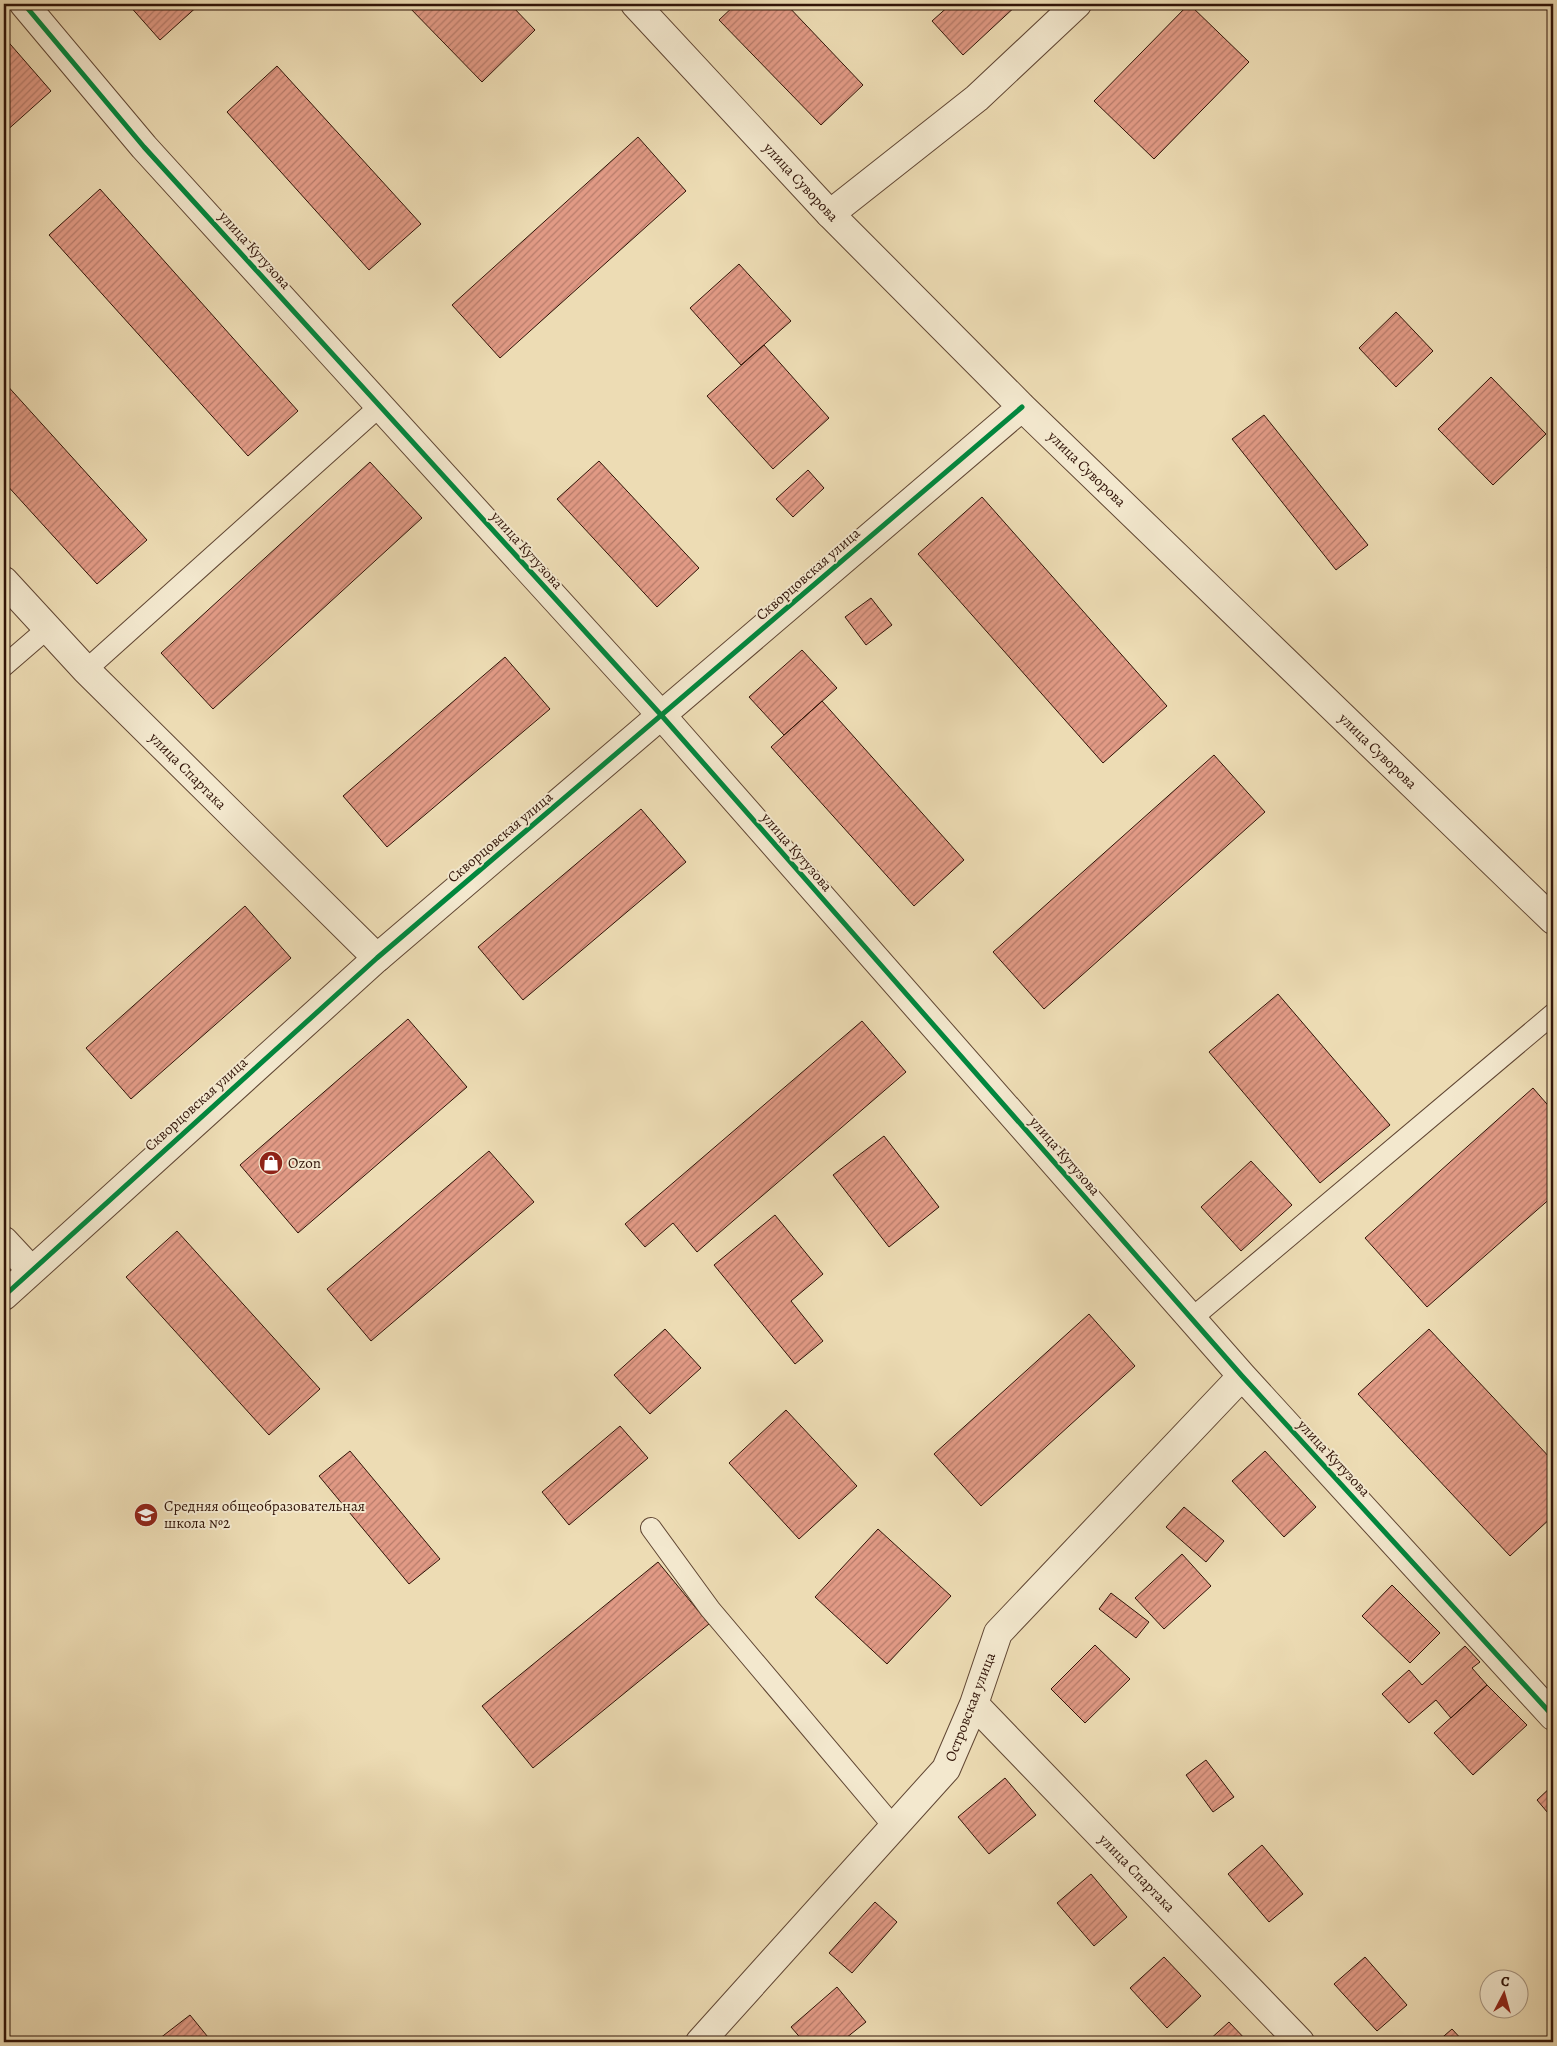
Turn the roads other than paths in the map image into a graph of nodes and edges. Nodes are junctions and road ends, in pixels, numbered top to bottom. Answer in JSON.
{"nodes":[{"id":1,"x":24,"y":4,"type":"edge"},
{"id":2,"x":635,"y":4,"type":"edge"},
{"id":3,"x":1077,"y":4,"type":"edge"},
{"id":4,"x":830,"y":214,"type":"junction"},
{"id":5,"x":380,"y":406,"type":"junction"},
{"id":6,"x":1022,"y":407,"type":"junction"},
{"id":7,"x":4,"y":581,"type":"edge"},
{"id":8,"x":48,"y":628,"type":"junction"},
{"id":9,"x":4,"y":666,"type":"edge"},
{"id":10,"x":86,"y":670,"type":"junction"},
{"id":11,"x":662,"y":716,"type":"junction"},
{"id":12,"x":1553,"y":920,"type":"edge"},
{"id":13,"x":377,"y":958,"type":"junction"},
{"id":14,"x":1553,"y":1014,"type":"edge"},
{"id":15,"x":4,"y":1240,"type":"edge"},
{"id":16,"x":31,"y":1270,"type":"junction"},
{"id":17,"x":4,"y":1296,"type":"edge"},
{"id":18,"x":1191,"y":1319,"type":"junction"},
{"id":19,"x":1242,"y":1376,"type":"junction"},
{"id":20,"x":652,"y":1528,"type":"dead end"},
{"id":21,"x":974,"y":1704,"type":"junction"},
{"id":22,"x":1553,"y":1716,"type":"edge"},
{"id":23,"x":894,"y":1827,"type":"junction"},
{"id":24,"x":706,"y":2040,"type":"edge"},
{"id":25,"x":1300,"y":2042,"type":"edge"}],
"edges":[{"from":1,"to":5,"type":"street","name":"улица Кутузова"},
{"from":2,"to":4,"type":"street","name":"улица Суворова"},
{"from":3,"to":4,"type":"street"},
{"from":4,"to":6,"type":"street","name":"улица Суворова"},
{"from":5,"to":10,"type":"lane"},
{"from":5,"to":11,"type":"street","name":"улица Кутузова"},
{"from":6,"to":11,"type":"street","name":"Скворцовская улица"},
{"from":6,"to":12,"type":"street","name":"улица Суворова"},
{"from":7,"to":8,"type":"street","name":"улица Спартака"},
{"from":8,"to":9,"type":"lane"},
{"from":8,"to":10,"type":"street","name":"улица Спартака"},
{"from":10,"to":13,"type":"street","name":"улица Спартака"},
{"from":11,"to":13,"type":"street","name":"Скворцовская улица"},
{"from":11,"to":18,"type":"street","name":"улица Кутузова"},
{"from":13,"to":16,"type":"street","name":"Скворцовская улица"},
{"from":14,"to":18,"type":"lane"},
{"from":15,"to":16,"type":"street"},
{"from":16,"to":17,"type":"street","name":"Скворцовская улица"},
{"from":18,"to":19,"type":"street","name":"улица Кутузова"},
{"from":19,"to":21,"type":"street","name":"Островская улица"},
{"from":19,"to":22,"type":"street","name":"улица Кутузова"},
{"from":20,"to":23,"type":"lane"},
{"from":21,"to":23,"type":"street","name":"Островская улица"},
{"from":21,"to":25,"type":"street","name":"улица Спартака"},
{"from":23,"to":24,"type":"street","name":"Островская улица"}]}
